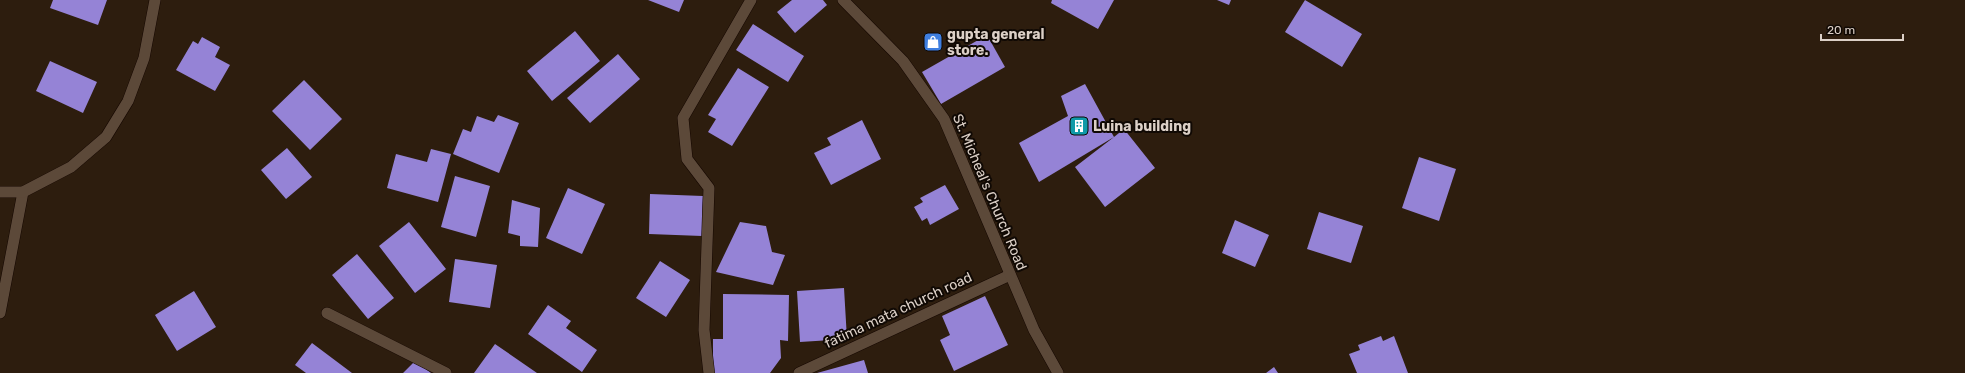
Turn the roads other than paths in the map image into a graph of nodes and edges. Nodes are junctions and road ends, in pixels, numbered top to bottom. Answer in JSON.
{"nodes":[{"id":1,"x":155,"y":0,"type":"edge"},
{"id":2,"x":751,"y":0,"type":"edge"},
{"id":3,"x":843,"y":0,"type":"edge"},
{"id":4,"x":0,"y":192,"type":"edge"},
{"id":5,"x":23,"y":192,"type":"junction"},
{"id":6,"x":1010,"y":275,"type":"junction"},
{"id":7,"x":0,"y":313,"type":"edge"},
{"id":8,"x":328,"y":313,"type":"dead end"},
{"id":9,"x":446,"y":373,"type":"edge"},
{"id":10,"x":709,"y":373,"type":"edge"},
{"id":11,"x":799,"y":373,"type":"edge"},
{"id":12,"x":1058,"y":373,"type":"edge"}],
"edges":[{"from":1,"to":5,"type":"street"},
{"from":2,"to":10,"type":"street"},
{"from":3,"to":6,"type":"street","name":"St. Micheal's Church Road"},
{"from":4,"to":5,"type":"street"},
{"from":5,"to":7,"type":"street"},
{"from":6,"to":11,"type":"street","name":"fatima mata church road"},
{"from":6,"to":12,"type":"street","name":"St. Micheal's Church Road"},
{"from":8,"to":9,"type":"street"}]}
